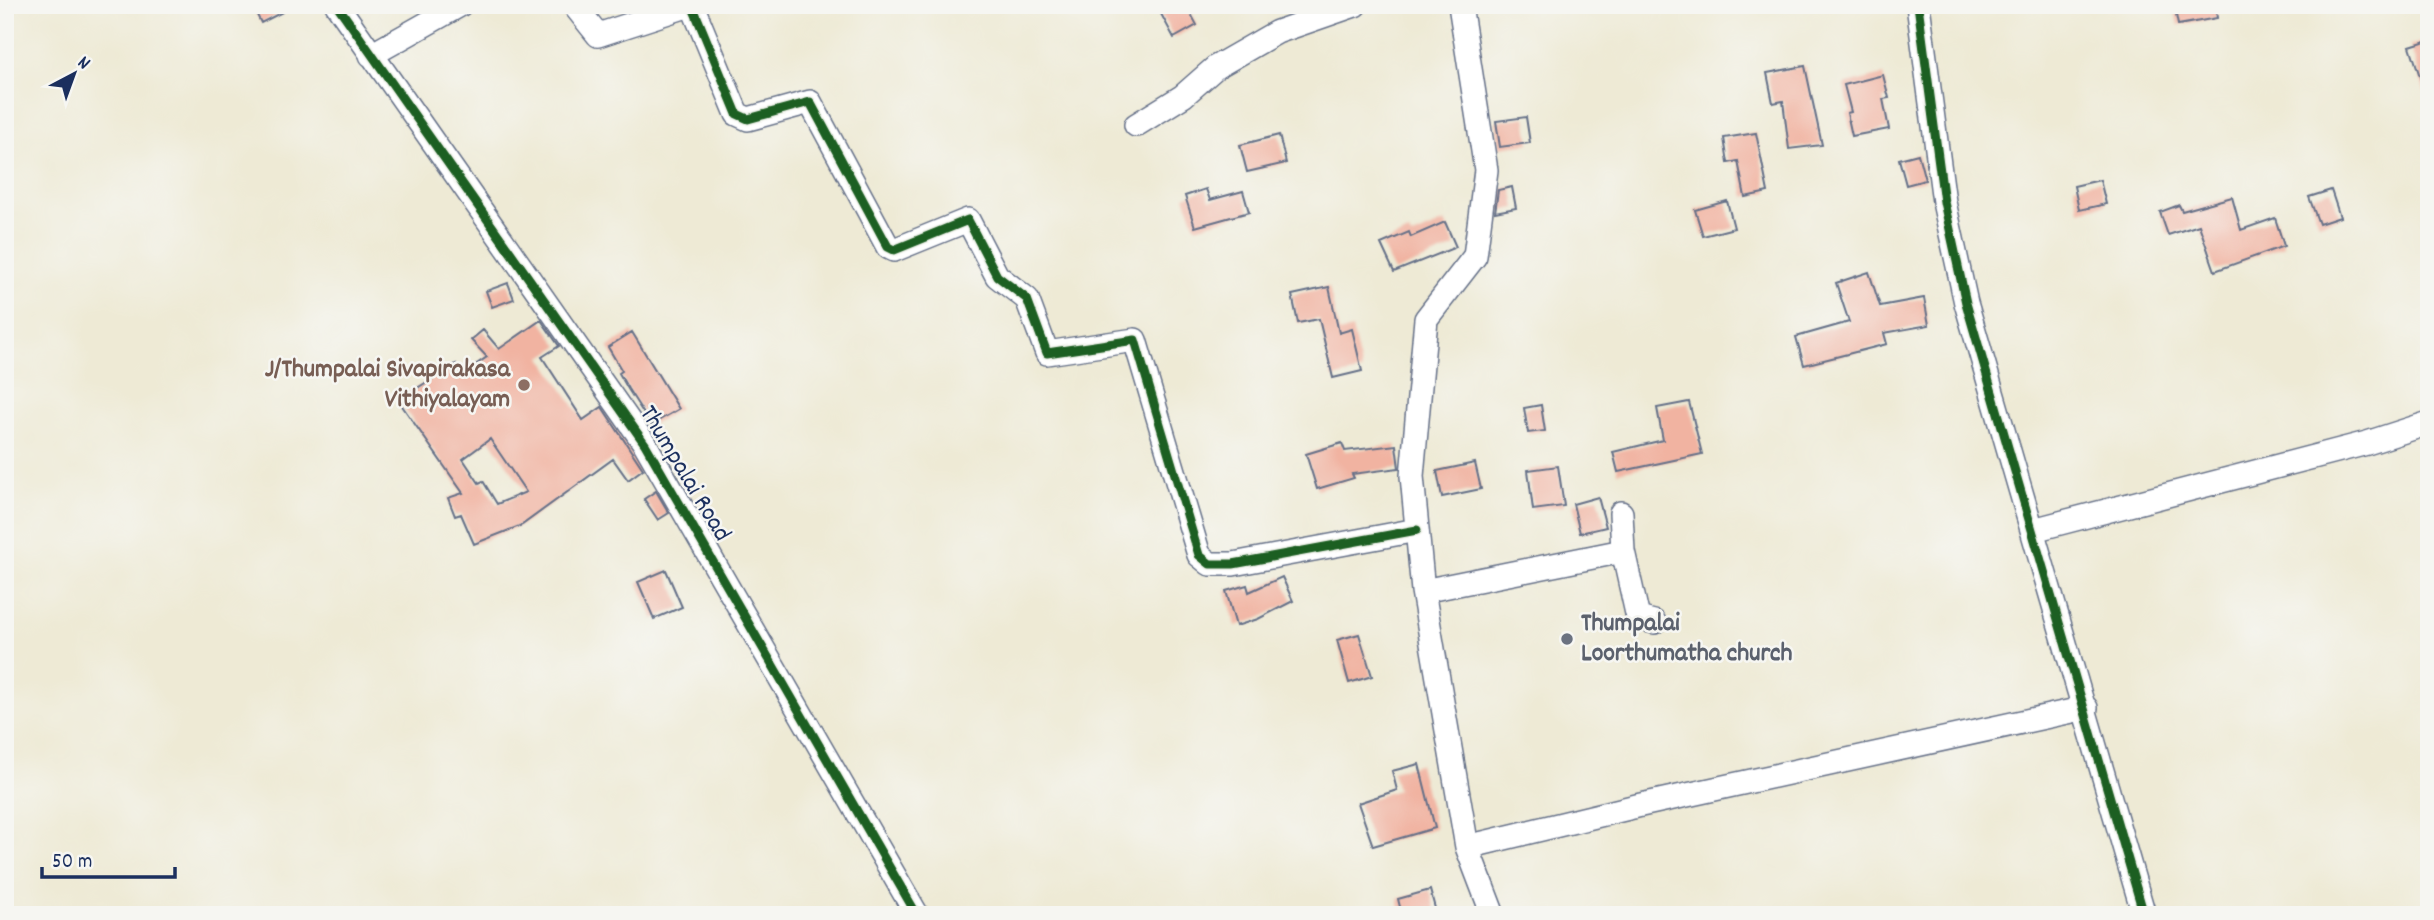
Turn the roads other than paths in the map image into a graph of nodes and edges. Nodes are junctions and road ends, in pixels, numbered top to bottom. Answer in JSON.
{"nodes":[{"id":1,"x":337,"y":5,"type":"edge"},
{"id":2,"x":460,"y":5,"type":"edge"},
{"id":3,"x":575,"y":5,"type":"edge"},
{"id":4,"x":691,"y":5,"type":"edge"},
{"id":5,"x":1355,"y":5,"type":"edge"},
{"id":6,"x":1460,"y":5,"type":"edge"},
{"id":7,"x":1918,"y":5,"type":"edge"},
{"id":8,"x":371,"y":55,"type":"junction"},
{"id":9,"x":1136,"y":125,"type":"dead end"},
{"id":10,"x":2429,"y":423,"type":"edge"},
{"id":11,"x":1621,"y":513,"type":"dead end"},
{"id":12,"x":1417,"y":530,"type":"junction"},
{"id":13,"x":2033,"y":530,"type":"junction"},
{"id":14,"x":1623,"y":551,"type":"junction"},
{"id":15,"x":1423,"y":591,"type":"junction"},
{"id":16,"x":1654,"y":622,"type":"dead end"},
{"id":17,"x":2086,"y":708,"type":"junction"},
{"id":18,"x":1466,"y":847,"type":"junction"},
{"id":19,"x":917,"y":915,"type":"edge"},
{"id":20,"x":1493,"y":915,"type":"edge"},
{"id":21,"x":2144,"y":915,"type":"edge"}],
"edges":[{"from":1,"to":8,"type":"street","name":"Thumpalai Road"},
{"from":2,"to":8,"type":"street"},
{"from":3,"to":4,"type":"street"},
{"from":4,"to":12,"type":"street"},
{"from":5,"to":9,"type":"street"},
{"from":6,"to":12,"type":"street"},
{"from":7,"to":13,"type":"street"},
{"from":8,"to":19,"type":"street","name":"Thumpalai Road"},
{"from":10,"to":13,"type":"street"},
{"from":11,"to":14,"type":"street"},
{"from":12,"to":15,"type":"street"},
{"from":13,"to":17,"type":"street"},
{"from":14,"to":15,"type":"street"},
{"from":14,"to":16,"type":"street"},
{"from":15,"to":18,"type":"street"},
{"from":17,"to":18,"type":"street"},
{"from":17,"to":21,"type":"street"},
{"from":18,"to":20,"type":"street"}]}
